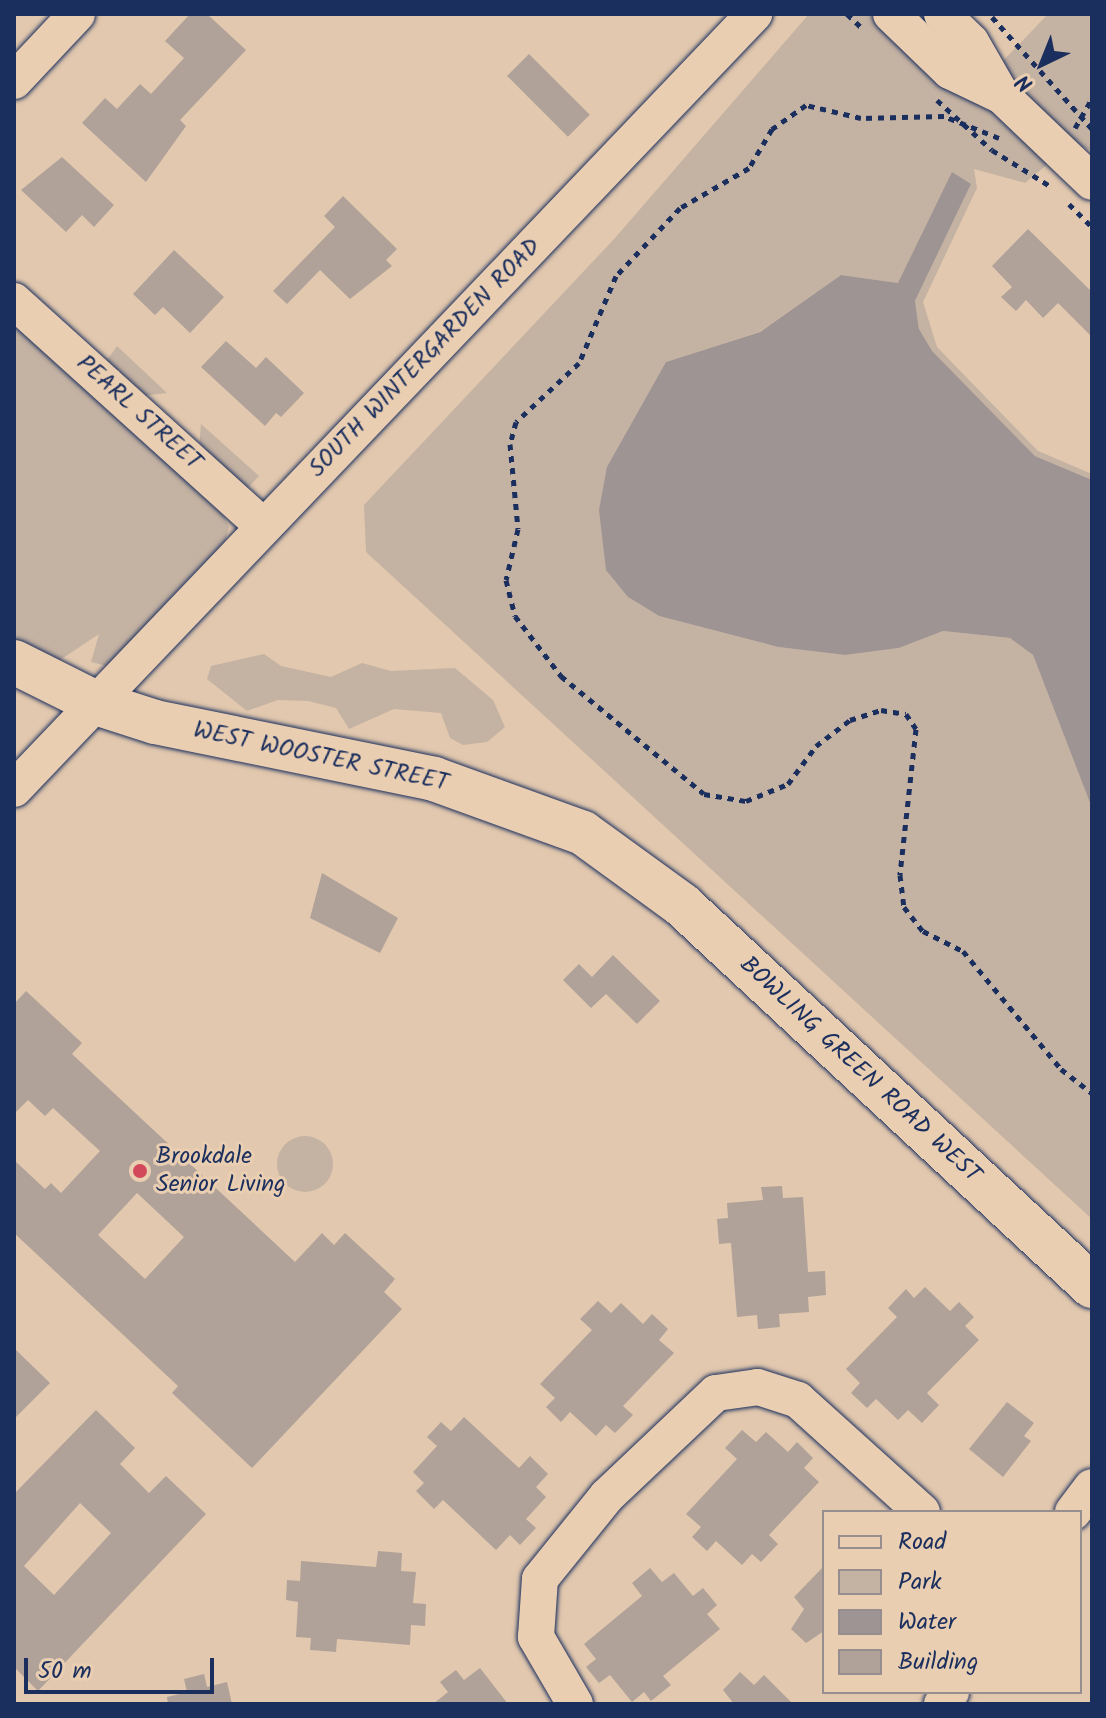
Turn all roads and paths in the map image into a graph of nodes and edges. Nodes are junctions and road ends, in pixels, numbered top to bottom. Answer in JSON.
{"nodes":[{"id":1,"x":77,"y":14,"type":"edge"},
{"id":2,"x":754,"y":14,"type":"edge"},
{"id":3,"x":847,"y":14,"type":"edge"},
{"id":4,"x":942,"y":14,"type":"edge"},
{"id":5,"x":989,"y":14,"type":"edge"},
{"id":6,"x":880,"y":24,"type":"edge"},
{"id":7,"x":14,"y":81,"type":"edge"},
{"id":8,"x":924,"y":88,"type":"dead end"},
{"id":9,"x":1002,"y":96,"type":"junction"},
{"id":10,"x":1092,"y":99,"type":"edge"},
{"id":11,"x":957,"y":119,"type":"junction"},
{"id":12,"x":1085,"y":120,"type":"junction"},
{"id":13,"x":1092,"y":129,"type":"edge"},
{"id":14,"x":1056,"y":147,"type":"junction"},
{"id":15,"x":1092,"y":182,"type":"edge"},
{"id":16,"x":1092,"y":227,"type":"edge"},
{"id":17,"x":14,"y":301,"type":"edge"},
{"id":18,"x":263,"y":526,"type":"junction"},
{"id":19,"x":14,"y":662,"type":"edge"},
{"id":20,"x":96,"y":703,"type":"junction"},
{"id":21,"x":14,"y":789,"type":"edge"},
{"id":22,"x":625,"y":859,"type":"joint"},
{"id":23,"x":1092,"y":1093,"type":"edge"},
{"id":24,"x":1092,"y":1286,"type":"edge"},
{"id":25,"x":1092,"y":1487,"type":"edge"},
{"id":26,"x":920,"y":1510,"type":"edge"},
{"id":27,"x":1075,"y":1510,"type":"edge"},
{"id":28,"x":575,"y":1704,"type":"edge"}],
"edges":[{"from":1,"to":7,"type":"street"},
{"from":2,"to":18,"type":"street","name":"SOUTH WINTERGARDEN ROAD"},
{"from":3,"to":6,"type":"path"},
{"from":4,"to":9,"type":"street"},
{"from":5,"to":12,"type":"path"},
{"from":6,"to":9,"type":"street"},
{"from":8,"to":11,"type":"path"},
{"from":9,"to":14,"type":"street"},
{"from":10,"to":12,"type":"path"},
{"from":11,"to":14,"type":"path"},
{"from":11,"to":16,"type":"path"},
{"from":11,"to":23,"type":"path"},
{"from":12,"to":13,"type":"path"},
{"from":12,"to":14,"type":"path"},
{"from":14,"to":15,"type":"street"},
{"from":17,"to":18,"type":"street","name":"PEARL STREET"},
{"from":18,"to":20,"type":"street","name":"SOUTH WINTERGARDEN ROAD"},
{"from":19,"to":20,"type":"main road","name":"WEST WOOSTER STREET"},
{"from":20,"to":21,"type":"street","name":"SOUTH WINTERGARDEN ROAD"},
{"from":20,"to":22,"type":"main road","name":"WEST WOOSTER STREET"},
{"from":22,"to":24,"type":"main road","name":"BOWLING GREEN ROAD WEST"},
{"from":25,"to":27,"type":"street"},
{"from":26,"to":28,"type":"street"}]}
